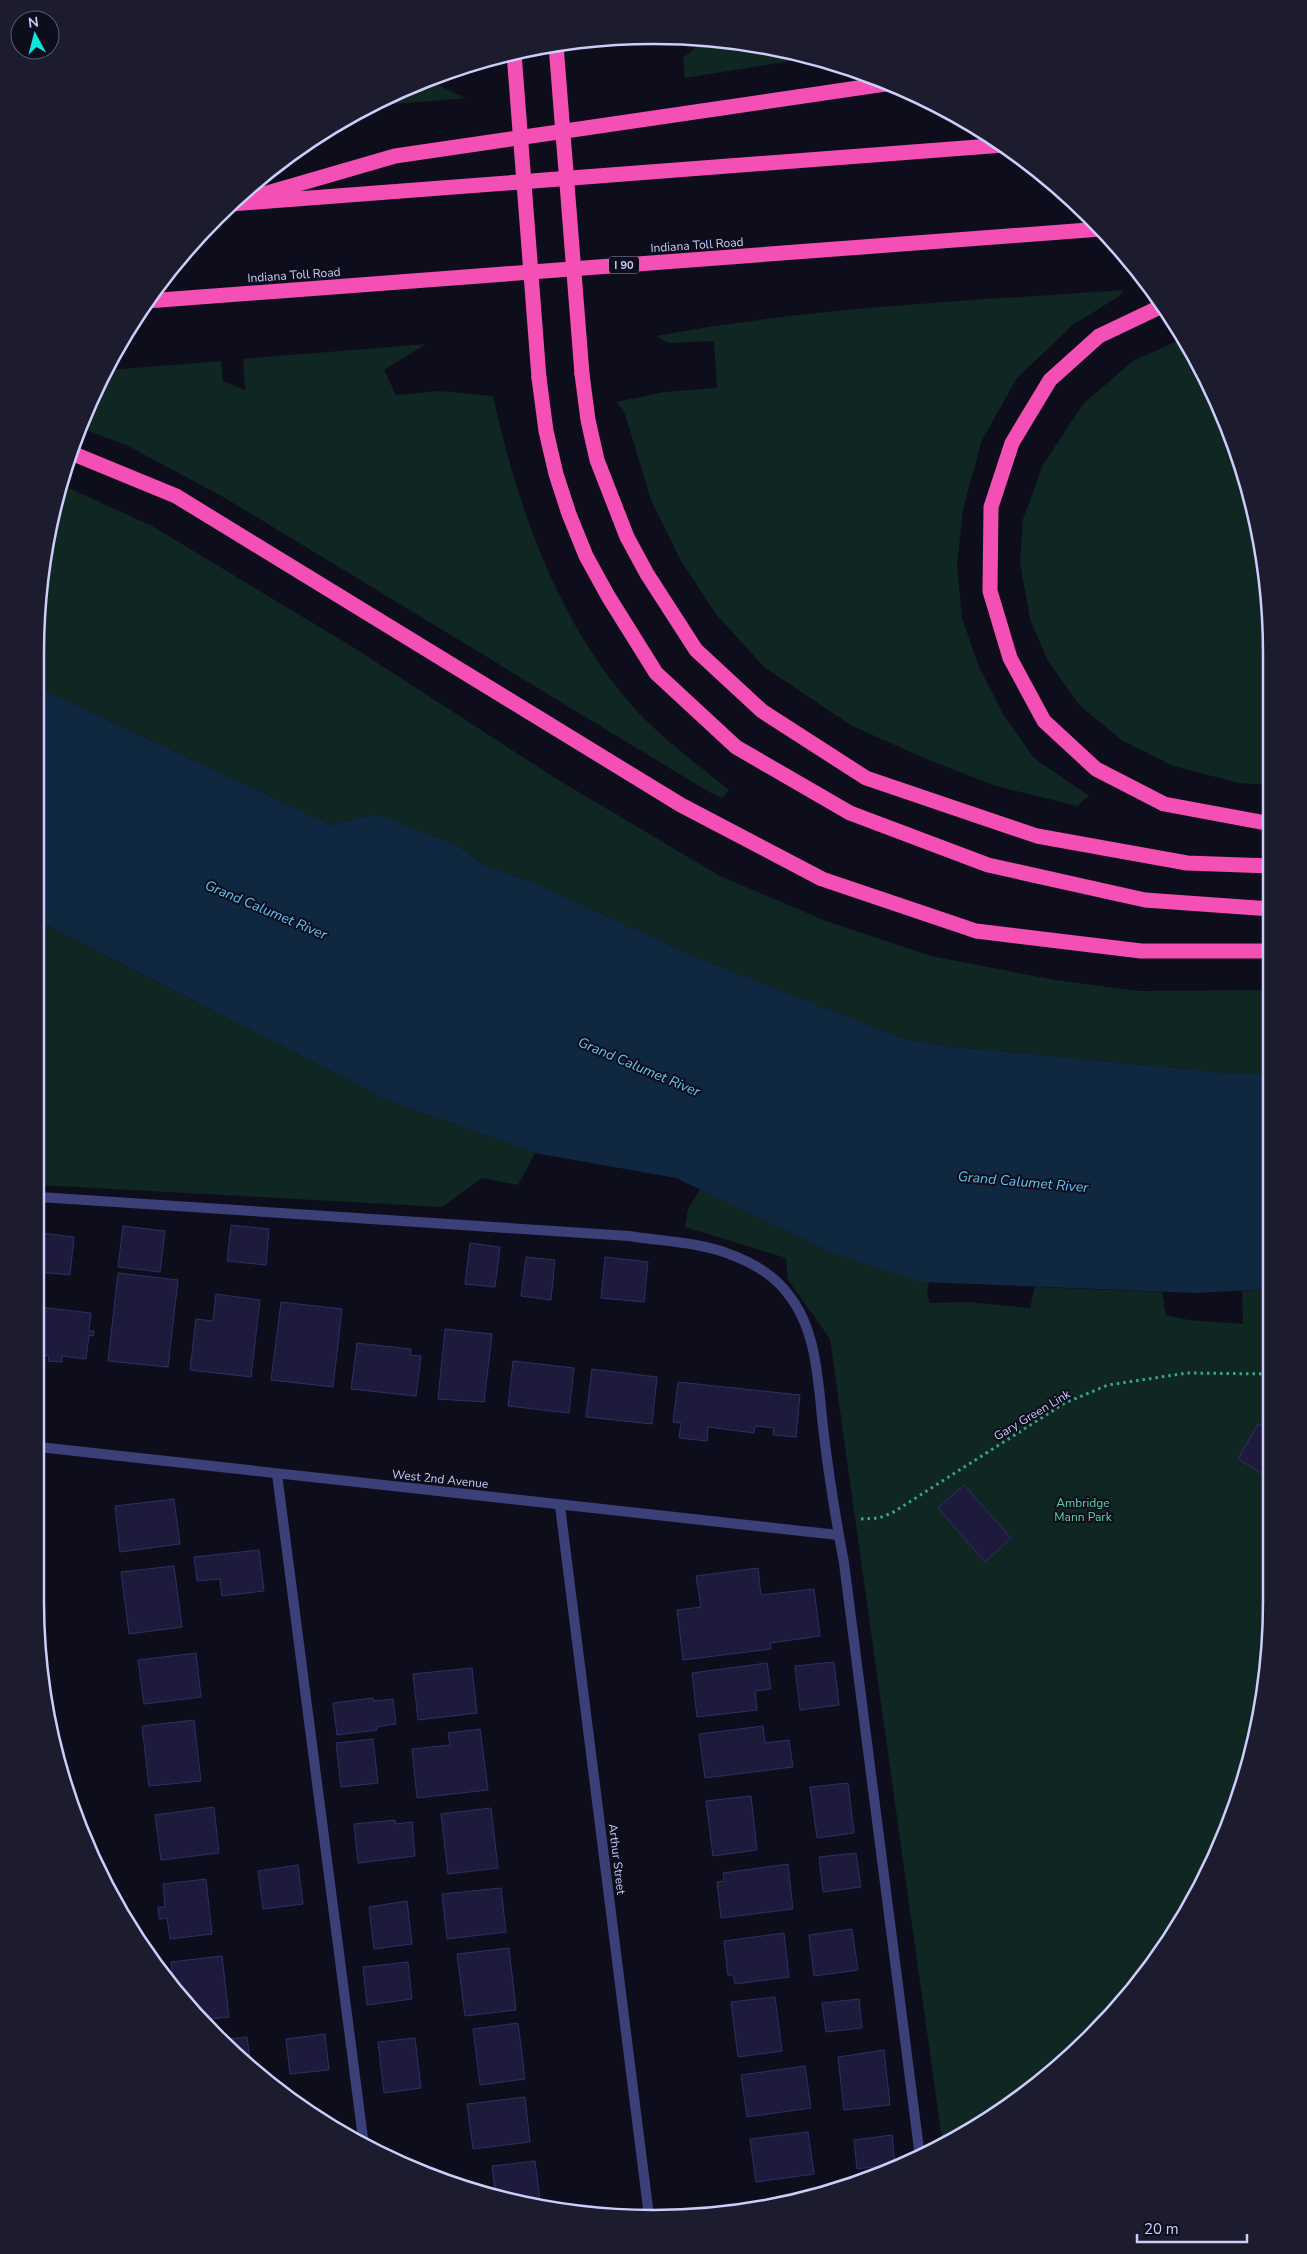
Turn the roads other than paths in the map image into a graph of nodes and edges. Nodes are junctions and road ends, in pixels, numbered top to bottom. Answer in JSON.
{"nodes":[{"id":1,"x":557,"y":52,"type":"edge"},
{"id":2,"x":515,"y":60,"type":"edge"},
{"id":3,"x":875,"y":86,"type":"edge"},
{"id":4,"x":990,"y":146,"type":"edge"},
{"id":5,"x":247,"y":199,"type":"edge"},
{"id":6,"x":243,"y":202,"type":"edge"},
{"id":7,"x":1092,"y":230,"type":"edge"},
{"id":8,"x":157,"y":300,"type":"edge"},
{"id":9,"x":1156,"y":309,"type":"edge"},
{"id":10,"x":77,"y":455,"type":"edge"},
{"id":11,"x":1263,"y":823,"type":"edge"},
{"id":12,"x":1263,"y":866,"type":"edge"},
{"id":13,"x":1263,"y":908,"type":"edge"},
{"id":14,"x":1263,"y":951,"type":"edge"},
{"id":15,"x":44,"y":1197,"type":"edge"},
{"id":16,"x":44,"y":1447,"type":"edge"},
{"id":17,"x":277,"y":1474,"type":"junction"},
{"id":18,"x":560,"y":1506,"type":"junction"},
{"id":19,"x":838,"y":1535,"type":"junction"},
{"id":20,"x":363,"y":2136,"type":"edge"},
{"id":21,"x":919,"y":2149,"type":"edge"},
{"id":22,"x":648,"y":2210,"type":"edge"}],
"edges":[{"from":1,"to":12,"type":"highway","bridge":true},
{"from":2,"to":13,"type":"highway","bridge":true},
{"from":3,"to":5,"type":"highway"},
{"from":4,"to":6,"type":"highway"},
{"from":7,"to":8,"type":"highway","name":"Indiana Toll Road","number":"I 90"},
{"from":9,"to":11,"type":"highway"},
{"from":10,"to":14,"type":"highway"},
{"from":15,"to":19,"type":"street"},
{"from":16,"to":17,"type":"street","name":"West 2nd Avenue"},
{"from":17,"to":18,"type":"street","name":"West 2nd Avenue"},
{"from":17,"to":20,"type":"street"},
{"from":18,"to":19,"type":"street","name":"West 2nd Avenue"},
{"from":18,"to":22,"type":"street","name":"Arthur Street"},
{"from":19,"to":21,"type":"street"}]}
